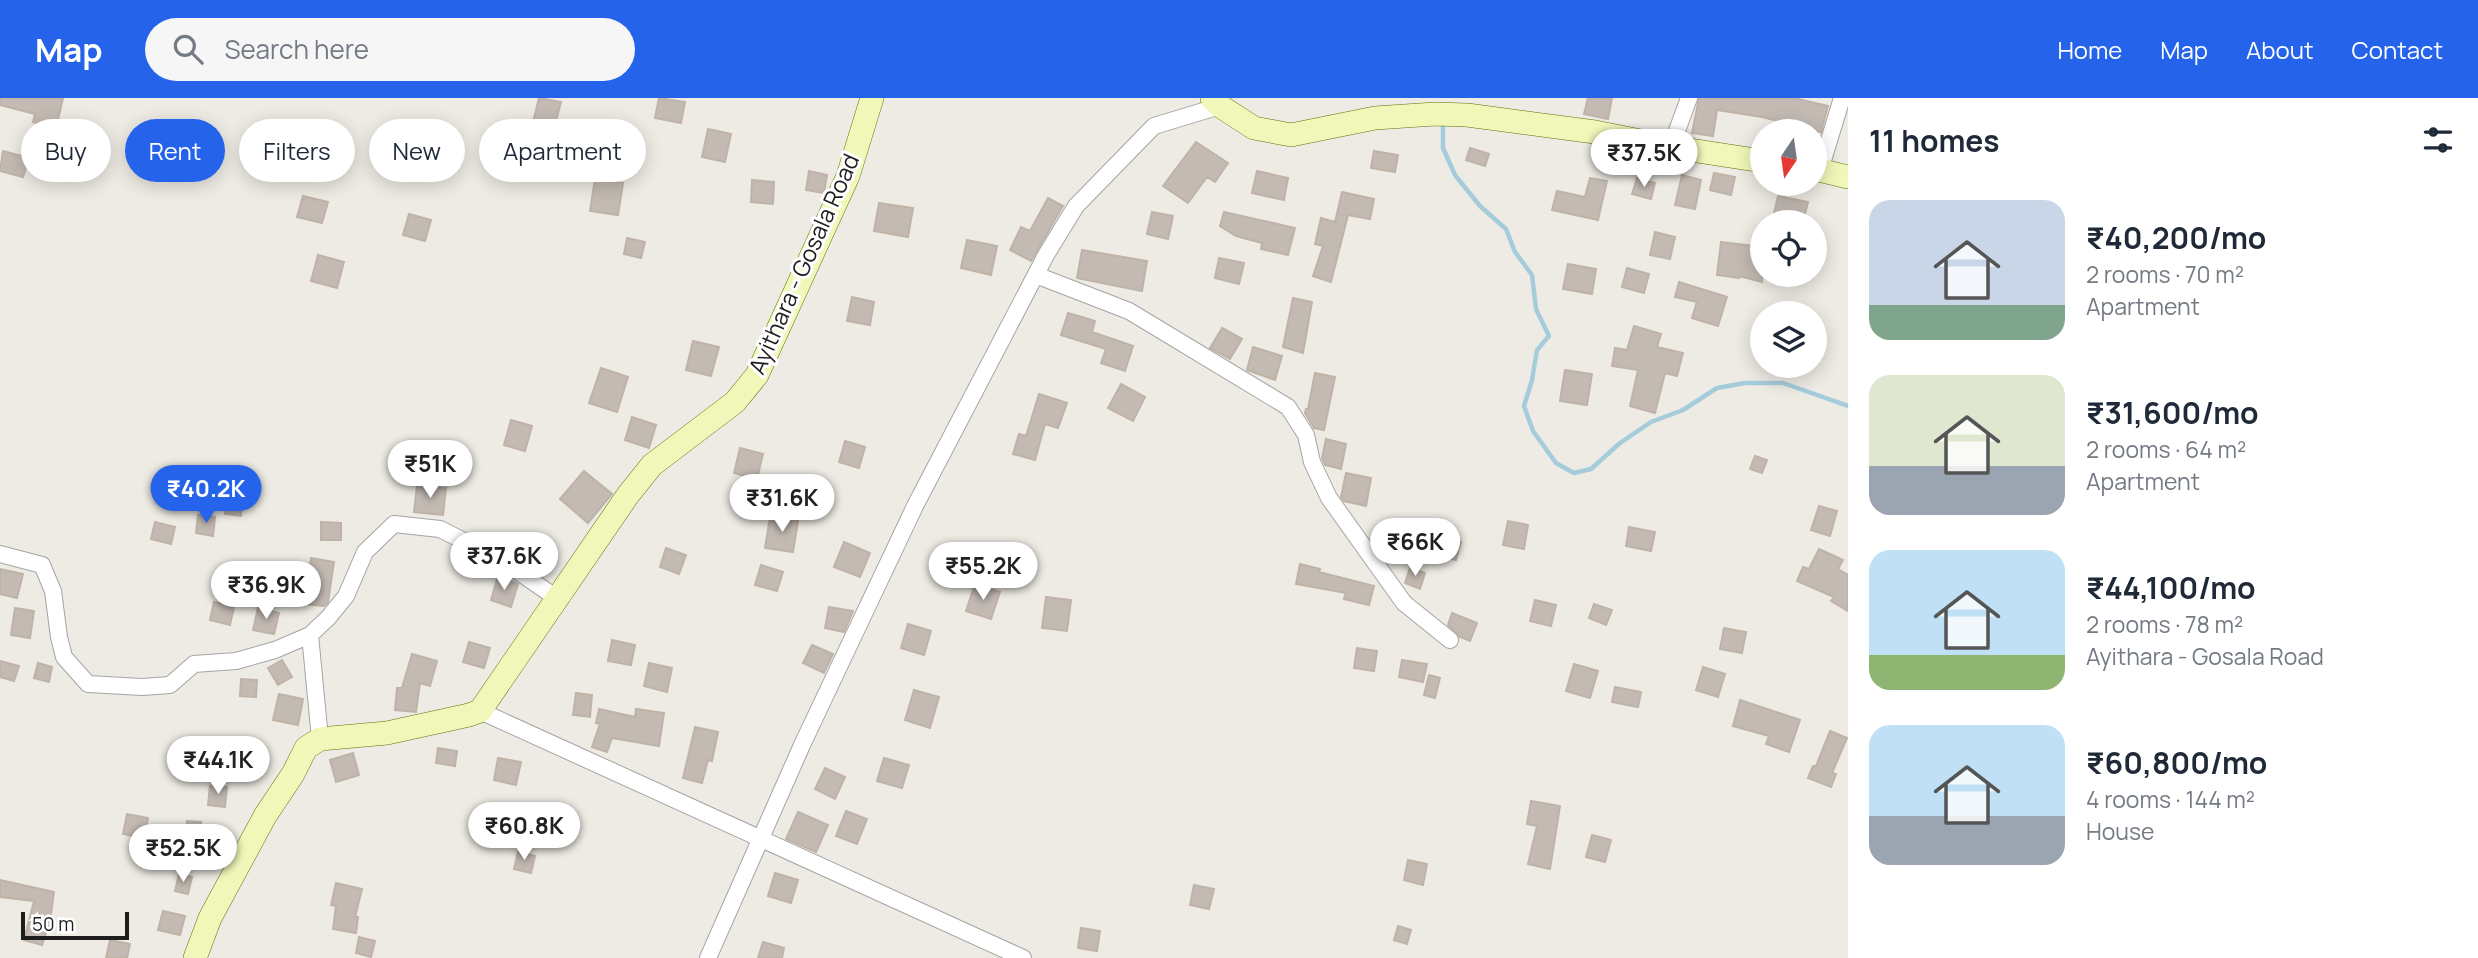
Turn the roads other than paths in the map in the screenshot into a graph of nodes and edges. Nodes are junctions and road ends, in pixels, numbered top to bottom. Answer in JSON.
{"nodes":[{"id":1,"x":872,"y":98,"type":"edge"},
{"id":2,"x":1689,"y":98,"type":"edge"},
{"id":3,"x":1842,"y":98,"type":"edge"},
{"id":4,"x":1216,"y":102,"type":"edge"},
{"id":5,"x":1827,"y":141,"type":"edge"},
{"id":6,"x":1671,"y":147,"type":"junction"},
{"id":7,"x":1750,"y":159,"type":"edge"},
{"id":8,"x":1827,"y":172,"type":"edge"},
{"id":9,"x":1848,"y":177,"type":"edge"},
{"id":10,"x":1035,"y":275,"type":"junction"},
{"id":11,"x":0,"y":554,"type":"edge"},
{"id":12,"x":558,"y":598,"type":"junction"},
{"id":13,"x":310,"y":635,"type":"junction"},
{"id":14,"x":1450,"y":640,"type":"dead end"},
{"id":15,"x":480,"y":710,"type":"junction"},
{"id":16,"x":320,"y":740,"type":"junction"},
{"id":17,"x":762,"y":839,"type":"junction"},
{"id":18,"x":195,"y":958,"type":"edge"},
{"id":19,"x":708,"y":958,"type":"edge"},
{"id":20,"x":1023,"y":958,"type":"edge"}],
"edges":[{"from":1,"to":12,"type":"main road","name":"Ayithara - Gosala Road"},
{"from":2,"to":6,"type":"street"},
{"from":3,"to":5,"type":"street"},
{"from":4,"to":6,"type":"main road"},
{"from":4,"to":10,"type":"street"},
{"from":6,"to":7,"type":"main road"},
{"from":8,"to":9,"type":"main road"},
{"from":10,"to":14,"type":"street"},
{"from":10,"to":17,"type":"street"},
{"from":11,"to":13,"type":"street"},
{"from":12,"to":13,"type":"street"},
{"from":12,"to":15,"type":"main road","name":"Ayithara - Gosala Road"},
{"from":13,"to":16,"type":"street"},
{"from":15,"to":16,"type":"main road"},
{"from":15,"to":17,"type":"street"},
{"from":16,"to":18,"type":"main road"},
{"from":17,"to":19,"type":"street"},
{"from":17,"to":20,"type":"street"}]}
